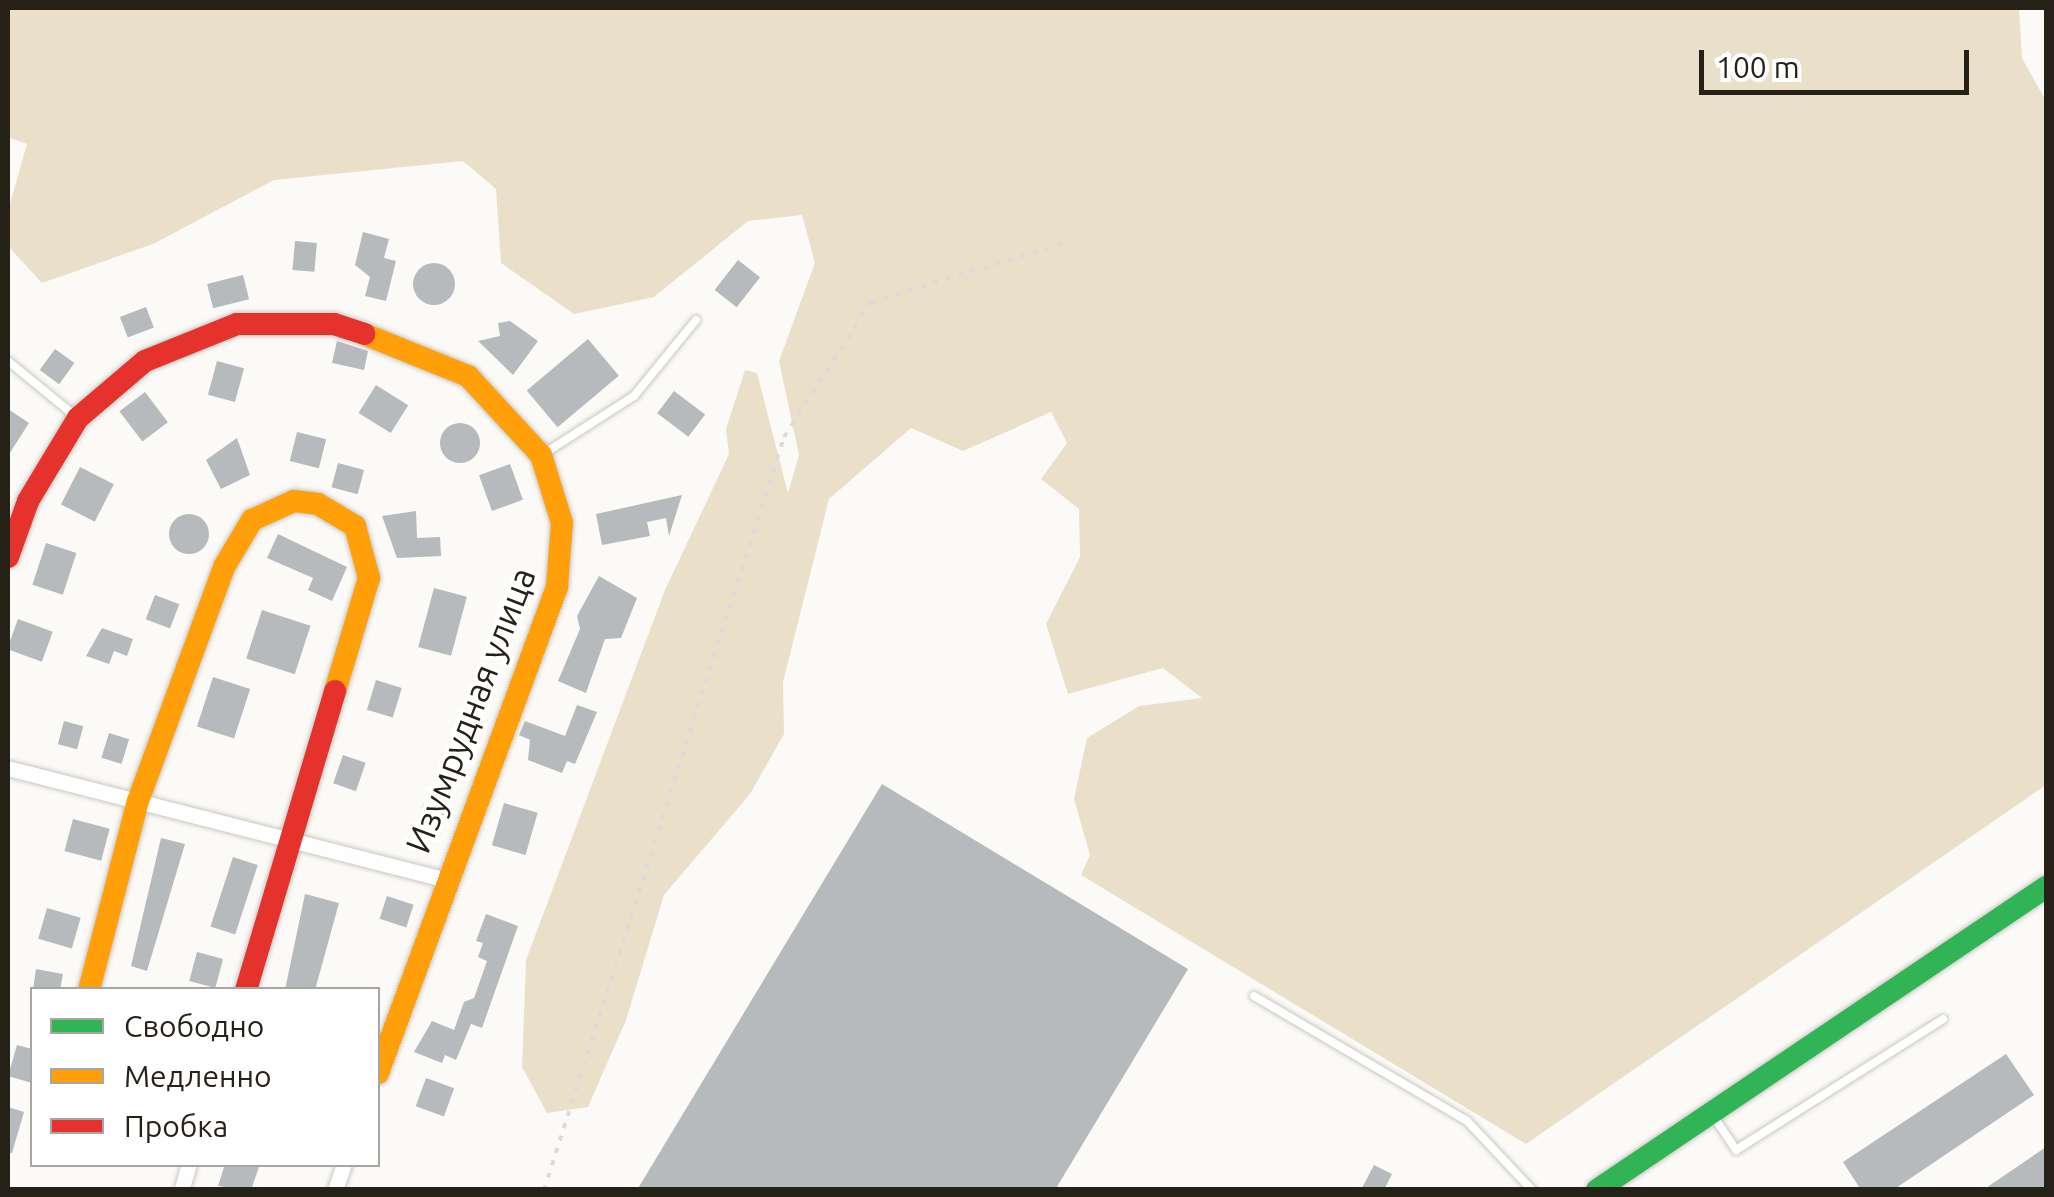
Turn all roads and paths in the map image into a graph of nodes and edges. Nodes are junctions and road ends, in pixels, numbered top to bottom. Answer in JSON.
{"nodes":[{"id":1,"x":1062,"y":244,"type":"dead end"},
{"id":2,"x":696,"y":320,"type":"dead end"},
{"id":3,"x":8,"y":361,"type":"edge"},
{"id":4,"x":78,"y":418,"type":"junction"},
{"id":5,"x":541,"y":455,"type":"junction"},
{"id":6,"x":8,"y":558,"type":"edge"},
{"id":7,"x":8,"y":768,"type":"edge"},
{"id":8,"x":138,"y":801,"type":"junction"},
{"id":9,"x":294,"y":841,"type":"junction"},
{"id":10,"x":448,"y":880,"type":"junction"},
{"id":11,"x":2046,"y":887,"type":"edge"},
{"id":12,"x":90,"y":987,"type":"edge"},
{"id":13,"x":247,"y":987,"type":"edge"},
{"id":14,"x":1254,"y":996,"type":"dead end"},
{"id":15,"x":1943,"y":1019,"type":"dead end"},
{"id":16,"x":380,"y":1067,"type":"edge"},
{"id":17,"x":1711,"y":1113,"type":"junction"},
{"id":18,"x":544,"y":1190,"type":"edge"},
{"id":19,"x":1532,"y":1190,"type":"edge"},
{"id":20,"x":1597,"y":1190,"type":"edge"}],
"edges":[{"from":1,"to":18,"type":"path"},
{"from":2,"to":5,"type":"lane"},
{"from":3,"to":4,"type":"lane"},
{"from":4,"to":5,"type":"street","name":"Изумрудная улица"},
{"from":4,"to":6,"type":"street","name":"Изумрудная улица"},
{"from":5,"to":10,"type":"street","name":"Изумрудная улица"},
{"from":7,"to":8,"type":"street","name":"Изумрудная улица"},
{"from":8,"to":9,"type":"street","name":"Изумрудная улица"},
{"from":8,"to":9,"type":"street"},
{"from":8,"to":12,"type":"street"},
{"from":9,"to":10,"type":"street","name":"Изумрудная улица"},
{"from":9,"to":13,"type":"street"},
{"from":10,"to":16,"type":"street"},
{"from":11,"to":17,"type":"street"},
{"from":14,"to":19,"type":"lane"},
{"from":15,"to":17,"type":"lane"},
{"from":17,"to":20,"type":"street"}]}
